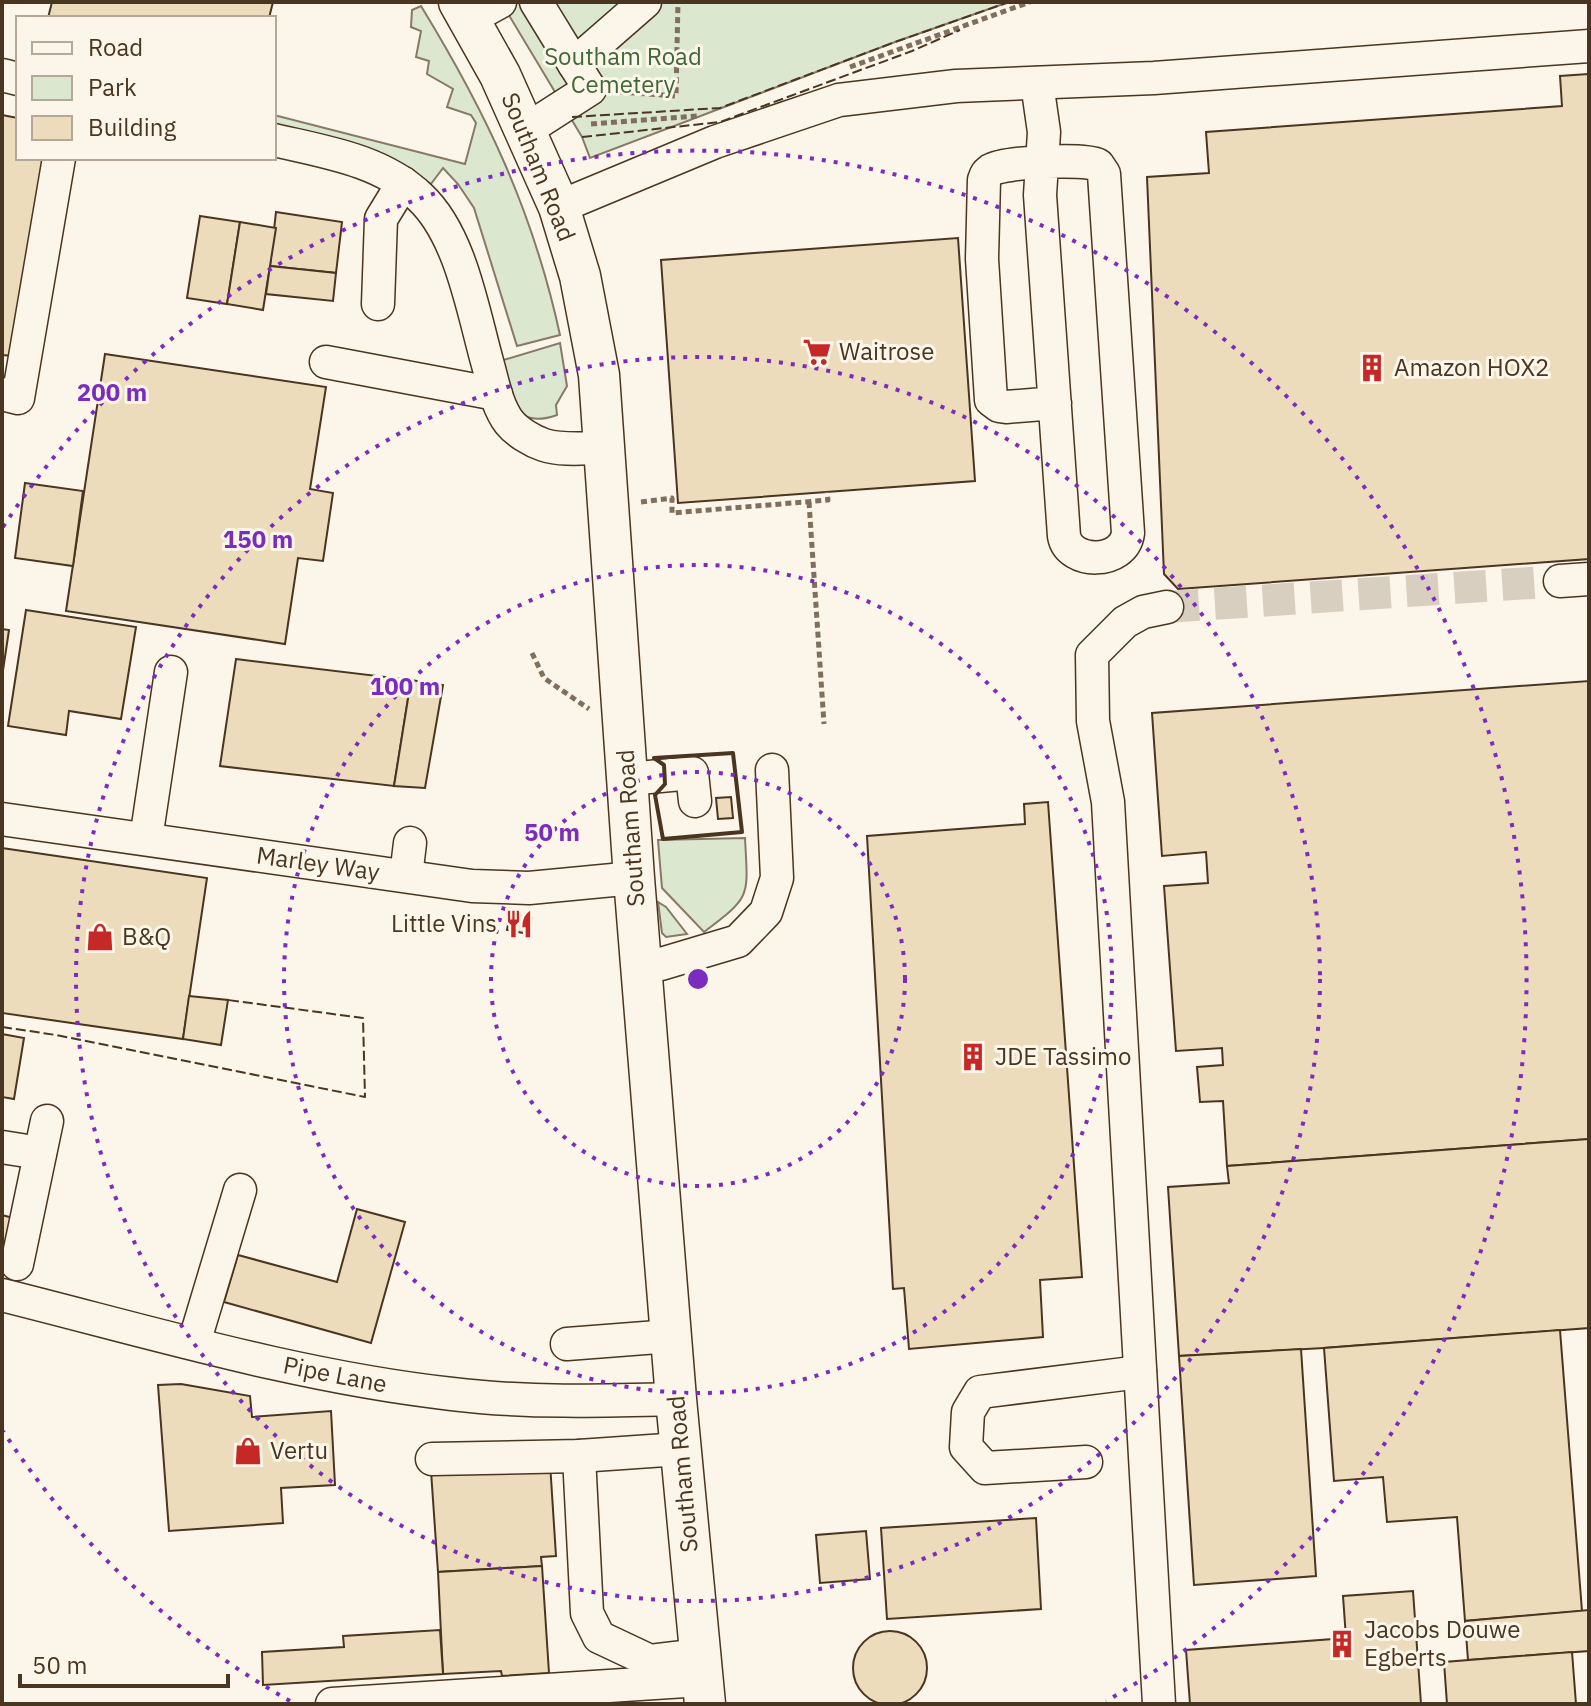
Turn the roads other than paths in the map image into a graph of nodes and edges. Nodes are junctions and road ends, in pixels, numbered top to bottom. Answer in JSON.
{"nodes":[{"id":1,"x":536,"y":2,"type":"edge"},
{"id":2,"x":645,"y":2,"type":"edge"},
{"id":3,"x":476,"y":8,"type":"edge"},
{"id":4,"x":1589,"y":46,"type":"edge"},
{"id":5,"x":582,"y":77,"type":"junction"},
{"id":6,"x":1037,"y":83,"type":"junction"},
{"id":7,"x":526,"y":130,"type":"junction"},
{"id":8,"x":276,"y":140,"type":"edge"},
{"id":9,"x":59,"y":160,"type":"edge"},
{"id":10,"x":1041,"y":163,"type":"junction"},
{"id":11,"x":403,"y":183,"type":"junction"},
{"id":12,"x":559,"y":207,"type":"junction"},
{"id":13,"x":378,"y":304,"type":"dead end"},
{"id":14,"x":326,"y":362,"type":"dead end"},
{"id":15,"x":2,"y":394,"type":"edge"},
{"id":16,"x":496,"y":394,"type":"junction"},
{"id":17,"x":1055,"y":403,"type":"junction"},
{"id":18,"x":605,"y":448,"type":"junction"},
{"id":19,"x":1167,"y":607,"type":"tunnel mouth"},
{"id":20,"x":171,"y":672,"type":"dead end"},
{"id":21,"x":772,"y":770,"type":"dead end"},
{"id":22,"x":628,"y":779,"type":"junction"},
{"id":23,"x":695,"y":801,"type":"dead end"},
{"id":24,"x":2,"y":819,"type":"edge"},
{"id":25,"x":146,"y":839,"type":"junction"},
{"id":26,"x":410,"y":843,"type":"dead end"},
{"id":27,"x":406,"y":876,"type":"junction"},
{"id":28,"x":634,"y":878,"type":"junction"},
{"id":29,"x":642,"y":967,"type":"junction"},
{"id":30,"x":47,"y":1121,"type":"dead end"},
{"id":31,"x":2,"y":1147,"type":"edge"},
{"id":32,"x":40,"y":1153,"type":"junction"},
{"id":33,"x":240,"y":1190,"type":"dead end"},
{"id":34,"x":17,"y":1264,"type":"dead end"},
{"id":35,"x":2,"y":1295,"type":"edge"},
{"id":36,"x":671,"y":1336,"type":"junction"},
{"id":37,"x":194,"y":1343,"type":"junction"},
{"id":38,"x":567,"y":1344,"type":"dead end"},
{"id":39,"x":1140,"y":1372,"type":"junction"},
{"id":40,"x":676,"y":1399,"type":"junction"},
{"id":41,"x":680,"y":1449,"type":"junction"},
{"id":42,"x":579,"y":1456,"type":"junction"},
{"id":43,"x":432,"y":1459,"type":"dead end"},
{"id":44,"x":1086,"y":1462,"type":"dead end"},
{"id":45,"x":702,"y":1680,"type":"edge"},
{"id":46,"x":481,"y":1698,"type":"edge"},
{"id":47,"x":332,"y":1704,"type":"edge"},
{"id":48,"x":1159,"y":1704,"type":"edge"}],
"edges":[{"from":1,"to":5,"type":"street"},
{"from":2,"to":5,"type":"street"},
{"from":3,"to":7,"type":"main road","name":"Southam Road"},
{"from":4,"to":6,"type":"street"},
{"from":5,"to":7,"type":"street"},
{"from":6,"to":10,"type":"street"},
{"from":6,"to":12,"type":"street"},
{"from":7,"to":12,"type":"main road","name":"Southam Road"},
{"from":8,"to":11,"type":"street"},
{"from":9,"to":15,"type":"street"},
{"from":10,"to":17,"type":"street"},
{"from":10,"to":17,"type":"street"},
{"from":10,"to":17,"type":"street"},
{"from":11,"to":13,"type":"street"},
{"from":11,"to":16,"type":"street"},
{"from":12,"to":18,"type":"main road","name":"Southam Road"},
{"from":14,"to":16,"type":"street"},
{"from":16,"to":18,"type":"street"},
{"from":18,"to":22,"type":"main road","name":"Southam Road"},
{"from":19,"to":39,"type":"street"},
{"from":20,"to":25,"type":"street"},
{"from":21,"to":29,"type":"street"},
{"from":22,"to":23,"type":"street"},
{"from":22,"to":28,"type":"main road","name":"Southam Road"},
{"from":24,"to":25,"type":"street","name":"Marley Way"},
{"from":25,"to":27,"type":"street","name":"Marley Way"},
{"from":26,"to":27,"type":"street"},
{"from":27,"to":28,"type":"street","name":"Marley Way"},
{"from":28,"to":29,"type":"main road","name":"Southam Road"},
{"from":29,"to":36,"type":"main road","name":"Southam Road"},
{"from":30,"to":32,"type":"street"},
{"from":31,"to":32,"type":"street"},
{"from":32,"to":34,"type":"street"},
{"from":33,"to":37,"type":"street"},
{"from":35,"to":37,"type":"street","name":"Pipe Lane"},
{"from":36,"to":38,"type":"street"},
{"from":36,"to":40,"type":"main road","name":"Southam Road"},
{"from":37,"to":40,"type":"street","name":"Pipe Lane"},
{"from":39,"to":44,"type":"street"},
{"from":39,"to":48,"type":"street"},
{"from":40,"to":41,"type":"main road","name":"Southam Road"},
{"from":41,"to":42,"type":"street"},
{"from":41,"to":45,"type":"main road","name":"Southam Road"},
{"from":42,"to":43,"type":"street"},
{"from":42,"to":45,"type":"street"},
{"from":45,"to":46,"type":"street"},
{"from":46,"to":47,"type":"street"}]}
